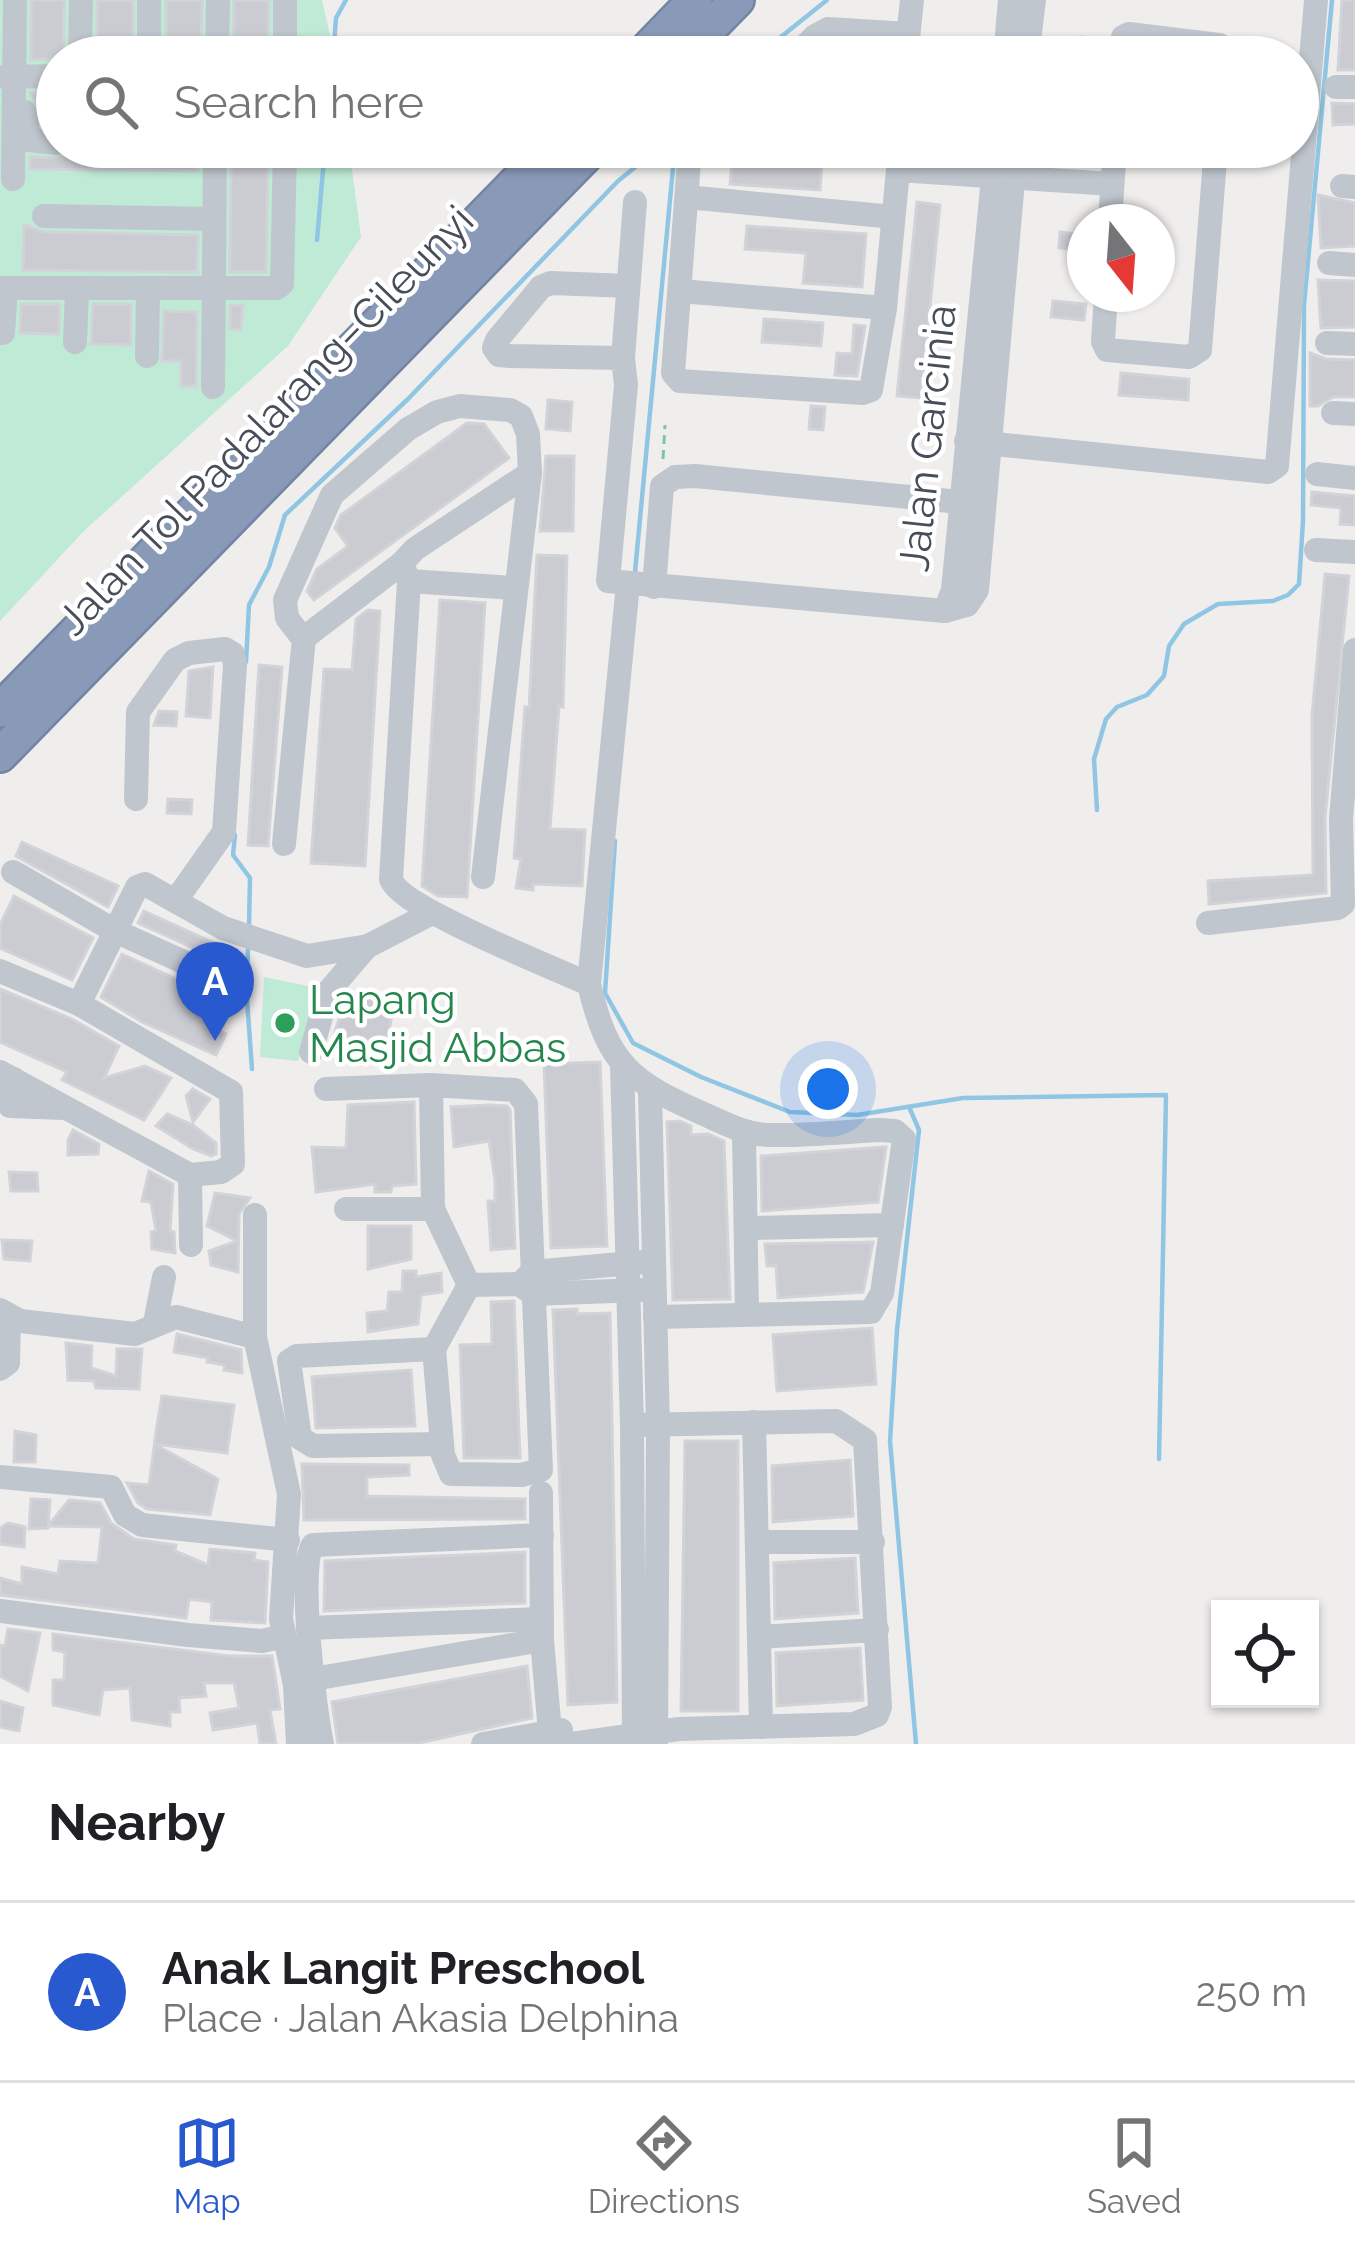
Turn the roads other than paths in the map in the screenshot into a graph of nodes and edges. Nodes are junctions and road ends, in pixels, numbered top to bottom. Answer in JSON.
{"nodes":[{"id":1,"x":2,"y":0,"type":"edge"},
{"id":2,"x":15,"y":0,"type":"edge"},
{"id":3,"x":81,"y":0,"type":"edge"},
{"id":4,"x":149,"y":0,"type":"edge"},
{"id":5,"x":218,"y":0,"type":"edge"},
{"id":6,"x":695,"y":0,"type":"edge"},
{"id":7,"x":737,"y":0,"type":"edge"},
{"id":8,"x":912,"y":0,"type":"edge"},
{"id":9,"x":1010,"y":0,"type":"edge"},
{"id":10,"x":1034,"y":0,"type":"edge"},
{"id":11,"x":1316,"y":0,"type":"edge"},
{"id":12,"x":285,"y":3,"type":"dead end"},
{"id":13,"x":80,"y":36,"type":"edge"},
{"id":14,"x":149,"y":36,"type":"edge"},
{"id":15,"x":217,"y":36,"type":"edge"},
{"id":16,"x":285,"y":36,"type":"edge"},
{"id":17,"x":660,"y":36,"type":"edge"},
{"id":18,"x":702,"y":36,"type":"edge"},
{"id":19,"x":814,"y":36,"type":"edge"},
{"id":20,"x":863,"y":36,"type":"edge"},
{"id":21,"x":908,"y":36,"type":"edge"},
{"id":22,"x":1007,"y":36,"type":"edge"},
{"id":23,"x":1030,"y":36,"type":"edge"},
{"id":24,"x":1313,"y":36,"type":"edge"},
{"id":25,"x":11,"y":76,"type":"edge"},
{"id":26,"x":36,"y":142,"type":"edge"},
{"id":27,"x":215,"y":168,"type":"edge"},
{"id":28,"x":285,"y":168,"type":"edge"},
{"id":29,"x":530,"y":168,"type":"edge"},
{"id":30,"x":573,"y":168,"type":"edge"},
{"id":31,"x":688,"y":168,"type":"edge"},
{"id":32,"x":897,"y":168,"type":"edge"},
{"id":33,"x":947,"y":168,"type":"edge"},
{"id":34,"x":1000,"y":168,"type":"edge"},
{"id":35,"x":1007,"y":168,"type":"edge"},
{"id":36,"x":1113,"y":168,"type":"edge"},
{"id":37,"x":1214,"y":168,"type":"edge"},
{"id":38,"x":1302,"y":168,"type":"edge"},
{"id":39,"x":1002,"y":178,"type":"junction"},
{"id":40,"x":13,"y":179,"type":"dead end"},
{"id":41,"x":1112,"y":184,"type":"junction"},
{"id":42,"x":687,"y":197,"type":"junction"},
{"id":43,"x":635,"y":202,"type":"dead end"},
{"id":44,"x":1111,"y":204,"type":"edge"},
{"id":45,"x":44,"y":217,"type":"dead end"},
{"id":46,"x":893,"y":217,"type":"junction"},
{"id":47,"x":214,"y":219,"type":"junction"},
{"id":48,"x":1329,"y":262,"type":"dead end"},
{"id":49,"x":1355,"y":265,"type":"edge"},
{"id":50,"x":628,"y":286,"type":"junction"},
{"id":51,"x":3,"y":288,"type":"edge"},
{"id":52,"x":148,"y":289,"type":"junction"},
{"id":53,"x":77,"y":290,"type":"junction"},
{"id":54,"x":214,"y":291,"type":"junction"},
{"id":55,"x":680,"y":291,"type":"junction"},
{"id":56,"x":885,"y":308,"type":"junction"},
{"id":57,"x":1105,"y":312,"type":"edge"},
{"id":58,"x":3,"y":333,"type":"dead end"},
{"id":59,"x":75,"y":342,"type":"dead end"},
{"id":60,"x":1328,"y":343,"type":"dead end"},
{"id":61,"x":1355,"y":344,"type":"edge"},
{"id":62,"x":147,"y":356,"type":"dead end"},
{"id":63,"x":622,"y":358,"type":"junction"},
{"id":64,"x":213,"y":387,"type":"dead end"},
{"id":65,"x":978,"y":442,"type":"junction"},
{"id":66,"x":530,"y":473,"type":"junction"},
{"id":67,"x":1316,"y":474,"type":"dead end"},
{"id":68,"x":1355,"y":478,"type":"edge"},
{"id":69,"x":960,"y":502,"type":"junction"},
{"id":70,"x":1316,"y":550,"type":"dead end"},
{"id":71,"x":1355,"y":552,"type":"edge"},
{"id":72,"x":405,"y":572,"type":"junction"},
{"id":73,"x":634,"y":585,"type":"junction"},
{"id":74,"x":515,"y":588,"type":"junction"},
{"id":75,"x":945,"y":611,"type":"junction"},
{"id":76,"x":304,"y":640,"type":"junction"},
{"id":77,"x":1354,"y":657,"type":"edge"},
{"id":78,"x":0,"y":710,"type":"edge"},
{"id":79,"x":1350,"y":750,"type":"edge"},
{"id":80,"x":0,"y":755,"type":"edge"},
{"id":81,"x":136,"y":799,"type":"dead end"},
{"id":82,"x":284,"y":844,"type":"dead end"},
{"id":83,"x":1348,"y":846,"type":"edge"},
{"id":84,"x":13,"y":872,"type":"dead end"},
{"id":85,"x":483,"y":878,"type":"dead end"},
{"id":86,"x":176,"y":900,"type":"junction"},
{"id":87,"x":432,"y":913,"type":"junction"},
{"id":88,"x":1208,"y":923,"type":"dead end"},
{"id":89,"x":116,"y":931,"type":"junction"},
{"id":90,"x":368,"y":946,"type":"junction"},
{"id":91,"x":0,"y":971,"type":"edge"},
{"id":92,"x":589,"y":984,"type":"junction"},
{"id":93,"x":236,"y":986,"type":"dead end"},
{"id":94,"x":79,"y":1004,"type":"junction"},
{"id":95,"x":311,"y":1052,"type":"dead end"},
{"id":96,"x":622,"y":1065,"type":"junction"},
{"id":97,"x":7,"y":1076,"type":"edge"},
{"id":98,"x":431,"y":1085,"type":"junction"},
{"id":99,"x":326,"y":1089,"type":"dead end"},
{"id":100,"x":650,"y":1090,"type":"junction"},
{"id":101,"x":744,"y":1132,"type":"junction"},
{"id":102,"x":190,"y":1175,"type":"junction"},
{"id":103,"x":346,"y":1209,"type":"dead end"},
{"id":104,"x":433,"y":1209,"type":"junction"},
{"id":105,"x":255,"y":1215,"type":"dead end"},
{"id":106,"x":892,"y":1225,"type":"junction"},
{"id":107,"x":746,"y":1228,"type":"junction"},
{"id":108,"x":191,"y":1245,"type":"dead end"},
{"id":109,"x":653,"y":1261,"type":"junction"},
{"id":110,"x":626,"y":1263,"type":"junction"},
{"id":111,"x":164,"y":1277,"type":"dead end"},
{"id":112,"x":528,"y":1283,"type":"junction"},
{"id":113,"x":469,"y":1285,"type":"junction"},
{"id":114,"x":641,"y":1290,"type":"junction"},
{"id":115,"x":5,"y":1314,"type":"edge"},
{"id":116,"x":747,"y":1314,"type":"junction"},
{"id":117,"x":655,"y":1317,"type":"junction"},
{"id":118,"x":155,"y":1323,"type":"junction"},
{"id":119,"x":255,"y":1337,"type":"junction"},
{"id":120,"x":434,"y":1349,"type":"junction"},
{"id":121,"x":0,"y":1369,"type":"edge"},
{"id":122,"x":754,"y":1422,"type":"junction"},
{"id":123,"x":645,"y":1426,"type":"junction"},
{"id":124,"x":441,"y":1444,"type":"junction"},
{"id":125,"x":0,"y":1477,"type":"edge"},
{"id":126,"x":541,"y":1493,"type":"dead end"},
{"id":127,"x":542,"y":1535,"type":"junction"},
{"id":128,"x":288,"y":1540,"type":"junction"},
{"id":129,"x":757,"y":1542,"type":"junction"},
{"id":130,"x":873,"y":1542,"type":"junction"},
{"id":131,"x":0,"y":1611,"type":"edge"},
{"id":132,"x":309,"y":1628,"type":"junction"},
{"id":133,"x":542,"y":1629,"type":"junction"},
{"id":134,"x":877,"y":1630,"type":"junction"},
{"id":135,"x":284,"y":1636,"type":"junction"},
{"id":136,"x":759,"y":1637,"type":"junction"},
{"id":137,"x":314,"y":1678,"type":"junction"},
{"id":138,"x":761,"y":1726,"type":"junction"},
{"id":139,"x":651,"y":1731,"type":"edge"},
{"id":140,"x":557,"y":1740,"type":"edge"},
{"id":141,"x":298,"y":1744,"type":"edge"},
{"id":142,"x":322,"y":1744,"type":"edge"},
{"id":143,"x":483,"y":1744,"type":"edge"}],
"edges":[{"from":1,"to":25,"type":"street"},
{"from":2,"to":25,"type":"street"},
{"from":3,"to":13,"type":"street"},
{"from":4,"to":14,"type":"street"},
{"from":5,"to":15,"type":"street"},
{"from":6,"to":17,"type":"highway"},
{"from":7,"to":18,"type":"highway"},
{"from":8,"to":21,"type":"street"},
{"from":9,"to":22,"type":"street"},
{"from":10,"to":23,"type":"street"},
{"from":11,"to":24,"type":"street"},
{"from":12,"to":16,"type":"street"},
{"from":19,"to":20,"type":"street"},
{"from":25,"to":26,"type":"street"},
{"from":25,"to":40,"type":"street"},
{"from":27,"to":47,"type":"street"},
{"from":28,"to":54,"type":"street"},
{"from":29,"to":78,"type":"highway","name":"Jalan Tol Padalarang–Cileunyi"},
{"from":30,"to":80,"type":"highway","name":"Jalan Tol Padalarang–Cileunyi"},
{"from":31,"to":42,"type":"street"},
{"from":32,"to":46,"type":"street"},
{"from":33,"to":39,"type":"street"},
{"from":34,"to":39,"type":"street","name":"Jalan Garcinia"},
{"from":35,"to":39,"type":"street","name":"Jalan Garcinia"},
{"from":36,"to":41,"type":"street"},
{"from":37,"to":57,"type":"street"},
{"from":38,"to":65,"type":"street"},
{"from":39,"to":41,"type":"street"},
{"from":39,"to":65,"type":"street","name":"Jalan Garcinia"},
{"from":41,"to":44,"type":"street"},
{"from":42,"to":46,"type":"street"},
{"from":42,"to":55,"type":"street"},
{"from":43,"to":50,"type":"street"},
{"from":45,"to":47,"type":"street"},
{"from":46,"to":56,"type":"street"},
{"from":47,"to":54,"type":"street"},
{"from":48,"to":49,"type":"street"},
{"from":50,"to":63,"type":"street"},
{"from":50,"to":63,"type":"street"},
{"from":51,"to":53,"type":"street"},
{"from":51,"to":58,"type":"street"},
{"from":52,"to":53,"type":"street"},
{"from":52,"to":54,"type":"street"},
{"from":52,"to":62,"type":"street"},
{"from":53,"to":59,"type":"street"},
{"from":54,"to":64,"type":"street"},
{"from":55,"to":56,"type":"street"},
{"from":55,"to":56,"type":"street"},
{"from":60,"to":61,"type":"street"},
{"from":63,"to":73,"type":"street"},
{"from":65,"to":69,"type":"street","name":"Jalan Garcinia"},
{"from":65,"to":75,"type":"street","name":"Jalan Garcinia"},
{"from":66,"to":72,"type":"street"},
{"from":66,"to":74,"type":"street"},
{"from":66,"to":76,"type":"street"},
{"from":67,"to":68,"type":"street"},
{"from":69,"to":73,"type":"street"},
{"from":69,"to":75,"type":"street","name":"Jalan Garcinia"},
{"from":70,"to":71,"type":"street"},
{"from":72,"to":74,"type":"street"},
{"from":72,"to":76,"type":"street"},
{"from":72,"to":87,"type":"street"},
{"from":73,"to":75,"type":"street"},
{"from":73,"to":92,"type":"street"},
{"from":74,"to":85,"type":"street"},
{"from":76,"to":82,"type":"street"},
{"from":77,"to":79,"type":"street"},
{"from":79,"to":83,"type":"street"},
{"from":81,"to":86,"type":"street"},
{"from":83,"to":88,"type":"street"},
{"from":84,"to":89,"type":"street"},
{"from":86,"to":89,"type":"street"},
{"from":86,"to":90,"type":"street"},
{"from":87,"to":90,"type":"street"},
{"from":87,"to":92,"type":"street"},
{"from":89,"to":93,"type":"street"},
{"from":89,"to":94,"type":"street"},
{"from":90,"to":95,"type":"street"},
{"from":91,"to":94,"type":"street"},
{"from":92,"to":96,"type":"street"},
{"from":94,"to":102,"type":"street"},
{"from":96,"to":100,"type":"street"},
{"from":96,"to":110,"type":"street"},
{"from":97,"to":102,"type":"street"},
{"from":98,"to":99,"type":"street"},
{"from":98,"to":104,"type":"street"},
{"from":98,"to":112,"type":"street"},
{"from":100,"to":101,"type":"street"},
{"from":100,"to":109,"type":"street"},
{"from":101,"to":106,"type":"street"},
{"from":101,"to":107,"type":"street"},
{"from":102,"to":108,"type":"street"},
{"from":103,"to":104,"type":"street"},
{"from":104,"to":113,"type":"street"},
{"from":105,"to":119,"type":"street"},
{"from":106,"to":107,"type":"street"},
{"from":106,"to":116,"type":"street"},
{"from":107,"to":116,"type":"street"},
{"from":109,"to":110,"type":"street"},
{"from":109,"to":114,"type":"street"},
{"from":110,"to":112,"type":"street"},
{"from":110,"to":114,"type":"street"},
{"from":111,"to":118,"type":"street"},
{"from":112,"to":113,"type":"street"},
{"from":112,"to":114,"type":"street"},
{"from":112,"to":124,"type":"street"},
{"from":113,"to":120,"type":"street"},
{"from":114,"to":117,"type":"street"},
{"from":114,"to":123,"type":"street"},
{"from":115,"to":118,"type":"street"},
{"from":115,"to":121,"type":"street"},
{"from":116,"to":117,"type":"street"},
{"from":117,"to":123,"type":"street"},
{"from":118,"to":119,"type":"street"},
{"from":119,"to":128,"type":"street"},
{"from":120,"to":124,"type":"street"},
{"from":120,"to":124,"type":"street"},
{"from":122,"to":123,"type":"street"},
{"from":122,"to":129,"type":"street"},
{"from":122,"to":130,"type":"street"},
{"from":123,"to":139,"type":"street"},
{"from":125,"to":128,"type":"street"},
{"from":126,"to":127,"type":"street"},
{"from":127,"to":132,"type":"street"},
{"from":127,"to":133,"type":"street"},
{"from":128,"to":135,"type":"street"},
{"from":129,"to":130,"type":"street"},
{"from":129,"to":136,"type":"street"},
{"from":130,"to":134,"type":"street"},
{"from":131,"to":135,"type":"street"},
{"from":132,"to":133,"type":"street"},
{"from":132,"to":137,"type":"street"},
{"from":133,"to":137,"type":"street"},
{"from":133,"to":140,"type":"street"},
{"from":134,"to":136,"type":"street"},
{"from":134,"to":138,"type":"street"},
{"from":135,"to":141,"type":"street"},
{"from":136,"to":138,"type":"street"},
{"from":137,"to":142,"type":"street"},
{"from":138,"to":139,"type":"street"},
{"from":139,"to":140,"type":"street"},
{"from":140,"to":143,"type":"street"}]}
